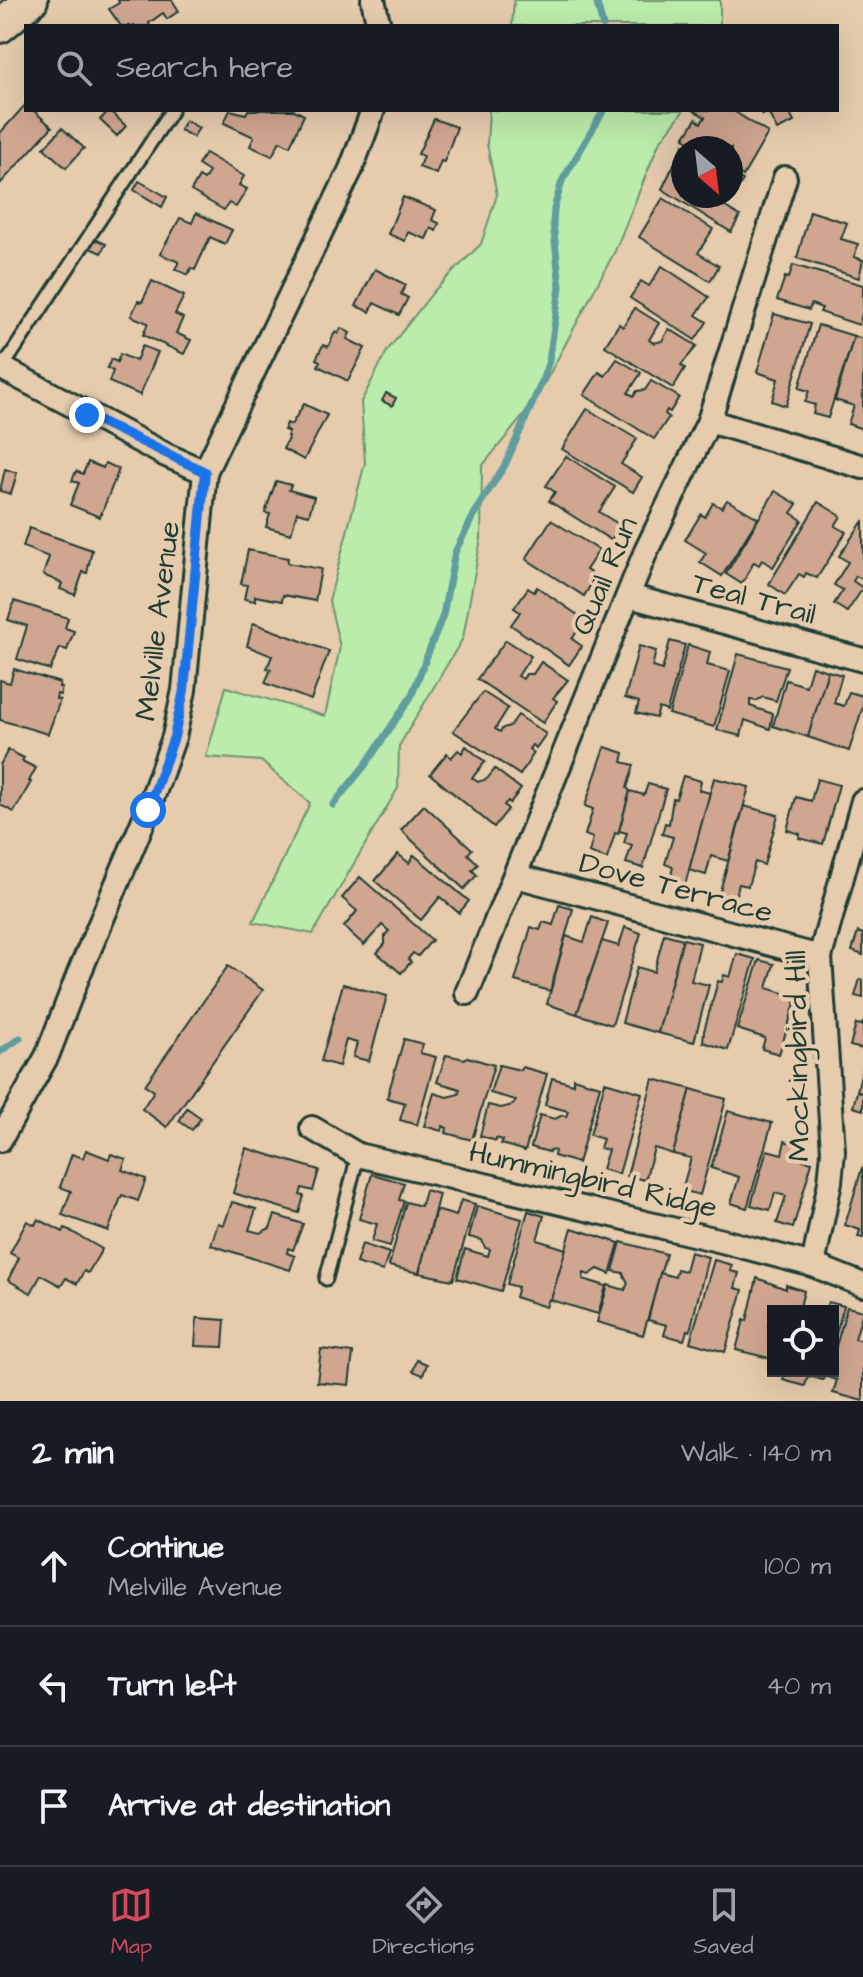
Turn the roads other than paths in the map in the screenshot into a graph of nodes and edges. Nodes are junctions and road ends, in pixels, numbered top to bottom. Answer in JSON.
{"nodes":[{"id":1,"x":31,"y":0,"type":"edge"},
{"id":2,"x":373,"y":0,"type":"edge"},
{"id":3,"x":379,"y":24,"type":"edge"},
{"id":4,"x":0,"y":26,"type":"edge"},
{"id":5,"x":171,"y":112,"type":"edge"},
{"id":6,"x":372,"y":112,"type":"edge"},
{"id":7,"x":785,"y":178,"type":"dead end"},
{"id":8,"x":1,"y":369,"type":"edge"},
{"id":9,"x":709,"y":421,"type":"junction"},
{"id":10,"x":863,"y":467,"type":"edge"},
{"id":11,"x":205,"y":472,"type":"junction"},
{"id":12,"x":629,"y":596,"type":"junction"},
{"id":13,"x":863,"y":660,"type":"edge"},
{"id":14,"x":863,"y":801,"type":"edge"},
{"id":15,"x":516,"y":876,"type":"junction"},
{"id":16,"x":820,"y":957,"type":"junction"},
{"id":17,"x":467,"y":993,"type":"dead end"},
{"id":18,"x":312,"y":1128,"type":"dead end"},
{"id":19,"x":0,"y":1140,"type":"edge"},
{"id":20,"x":358,"y":1155,"type":"junction"},
{"id":21,"x":813,"y":1265,"type":"junction"},
{"id":22,"x":326,"y":1279,"type":"dead end"},
{"id":23,"x":863,"y":1285,"type":"edge"}],
"edges":[{"from":1,"to":4,"type":"main road"},
{"from":2,"to":3,"type":"street"},
{"from":5,"to":8,"type":"lane"},
{"from":6,"to":11,"type":"street","name":"Melville Avenue"},
{"from":7,"to":9,"type":"street","name":"Quail Run"},
{"from":8,"to":11,"type":"street"},
{"from":9,"to":10,"type":"street"},
{"from":9,"to":12,"type":"street","name":"Quail Run"},
{"from":11,"to":19,"type":"street","name":"Melville Avenue"},
{"from":12,"to":13,"type":"street","name":"Teal Trail"},
{"from":12,"to":15,"type":"street","name":"Quail Run"},
{"from":14,"to":16,"type":"street","name":"Mockingbird Hill"},
{"from":15,"to":16,"type":"street","name":"Dove Terrace"},
{"from":15,"to":17,"type":"street","name":"Quail Run"},
{"from":16,"to":21,"type":"street","name":"Mockingbird Hill"},
{"from":18,"to":20,"type":"street","name":"Hummingbird Ridge"},
{"from":20,"to":21,"type":"street","name":"Hummingbird Ridge"},
{"from":20,"to":22,"type":"lane"},
{"from":21,"to":23,"type":"street","name":"Hummingbird Ridge"}]}
